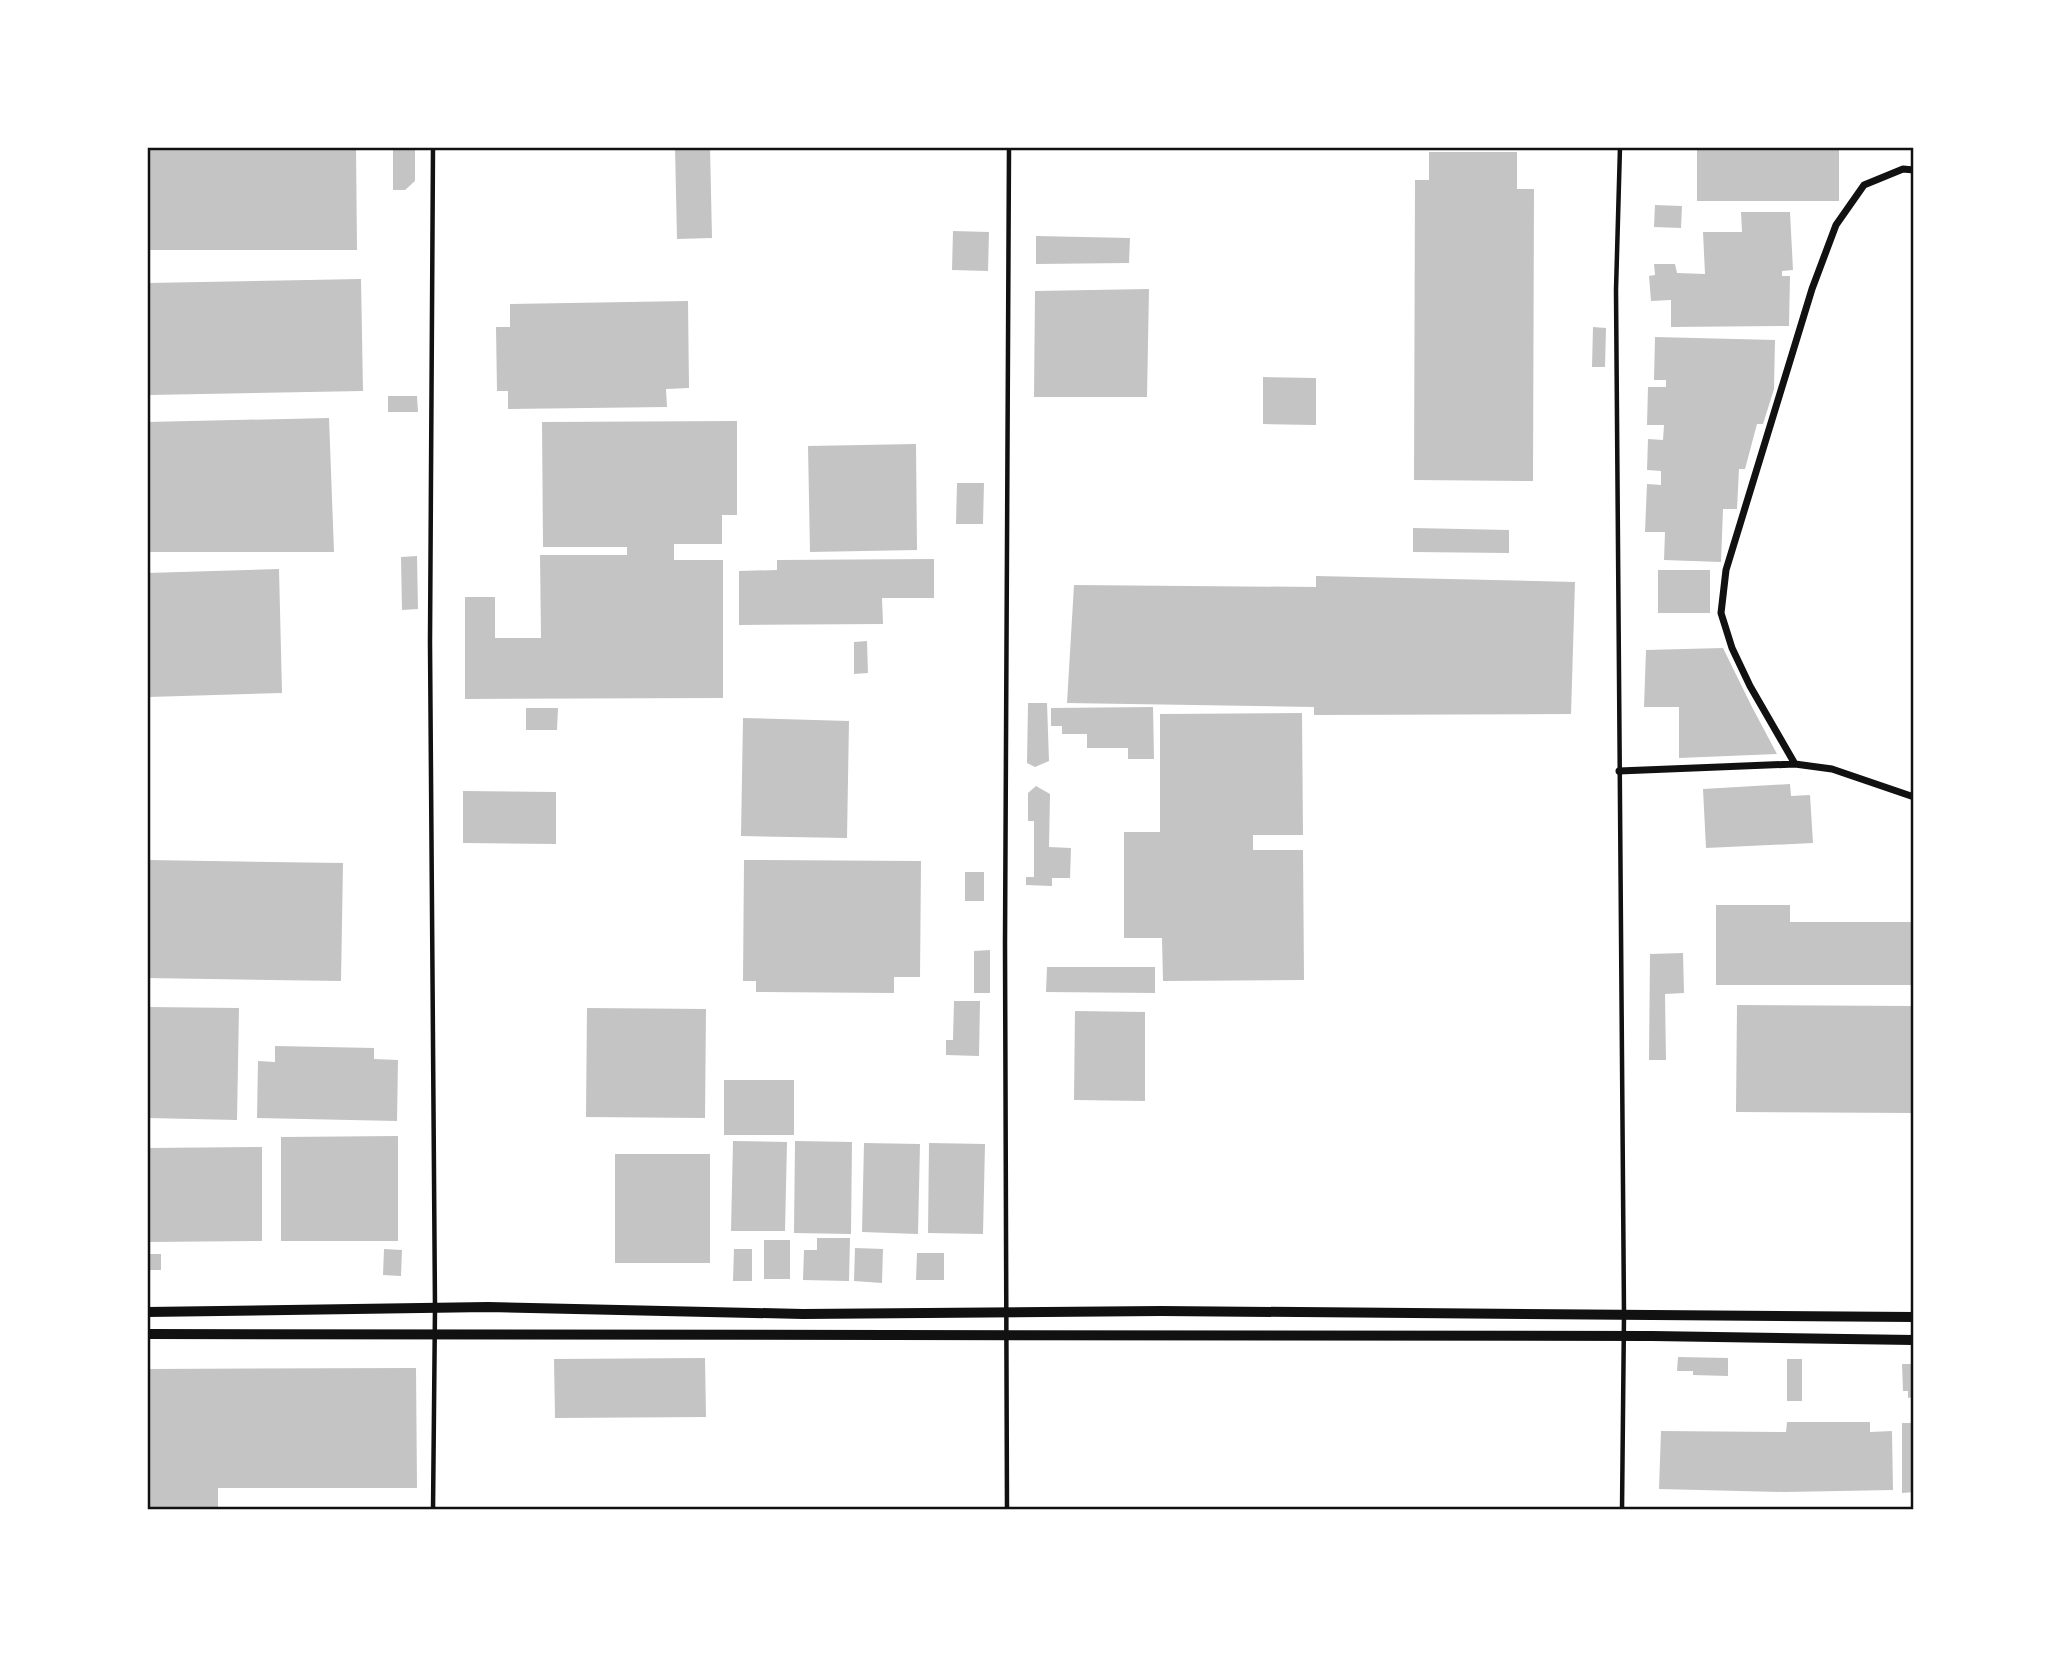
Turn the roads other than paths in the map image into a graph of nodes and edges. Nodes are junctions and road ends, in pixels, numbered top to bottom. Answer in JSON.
{"nodes":[{"id":1,"x":433,"y":147,"type":"edge"},
{"id":2,"x":1009,"y":147,"type":"edge"},
{"id":3,"x":1619,"y":147,"type":"edge"},
{"id":4,"x":1914,"y":170,"type":"edge"},
{"id":5,"x":1795,"y":764,"type":"junction"},
{"id":6,"x":1619,"y":771,"type":"junction"},
{"id":7,"x":1914,"y":797,"type":"edge"},
{"id":8,"x":435,"y":1308,"type":"junction"},
{"id":9,"x":147,"y":1312,"type":"edge"},
{"id":10,"x":1006,"y":1312,"type":"junction"},
{"id":11,"x":1624,"y":1315,"type":"junction"},
{"id":12,"x":1914,"y":1317,"type":"edge"},
{"id":13,"x":147,"y":1334,"type":"edge"},
{"id":14,"x":434,"y":1335,"type":"junction"},
{"id":15,"x":1007,"y":1335,"type":"junction"},
{"id":16,"x":1623,"y":1336,"type":"junction"},
{"id":17,"x":1914,"y":1340,"type":"edge"},
{"id":18,"x":433,"y":1510,"type":"edge"},
{"id":19,"x":1007,"y":1510,"type":"edge"},
{"id":20,"x":1622,"y":1510,"type":"edge"}],
"edges":[{"from":1,"to":8,"type":"lane"},
{"from":2,"to":10,"type":"lane"},
{"from":3,"to":6,"type":"lane"},
{"from":4,"to":5,"type":"street"},
{"from":5,"to":6,"type":"street"},
{"from":5,"to":7,"type":"street"},
{"from":6,"to":11,"type":"lane"},
{"from":8,"to":9,"type":"street"},
{"from":8,"to":10,"type":"street"},
{"from":8,"to":14,"type":"lane"},
{"from":10,"to":11,"type":"street"},
{"from":10,"to":15,"type":"lane"},
{"from":11,"to":12,"type":"street"},
{"from":11,"to":16,"type":"lane"},
{"from":13,"to":14,"type":"street"},
{"from":14,"to":15,"type":"street"},
{"from":14,"to":18,"type":"lane"},
{"from":15,"to":16,"type":"street"},
{"from":15,"to":19,"type":"lane"},
{"from":16,"to":17,"type":"street"},
{"from":16,"to":20,"type":"lane"}]}
